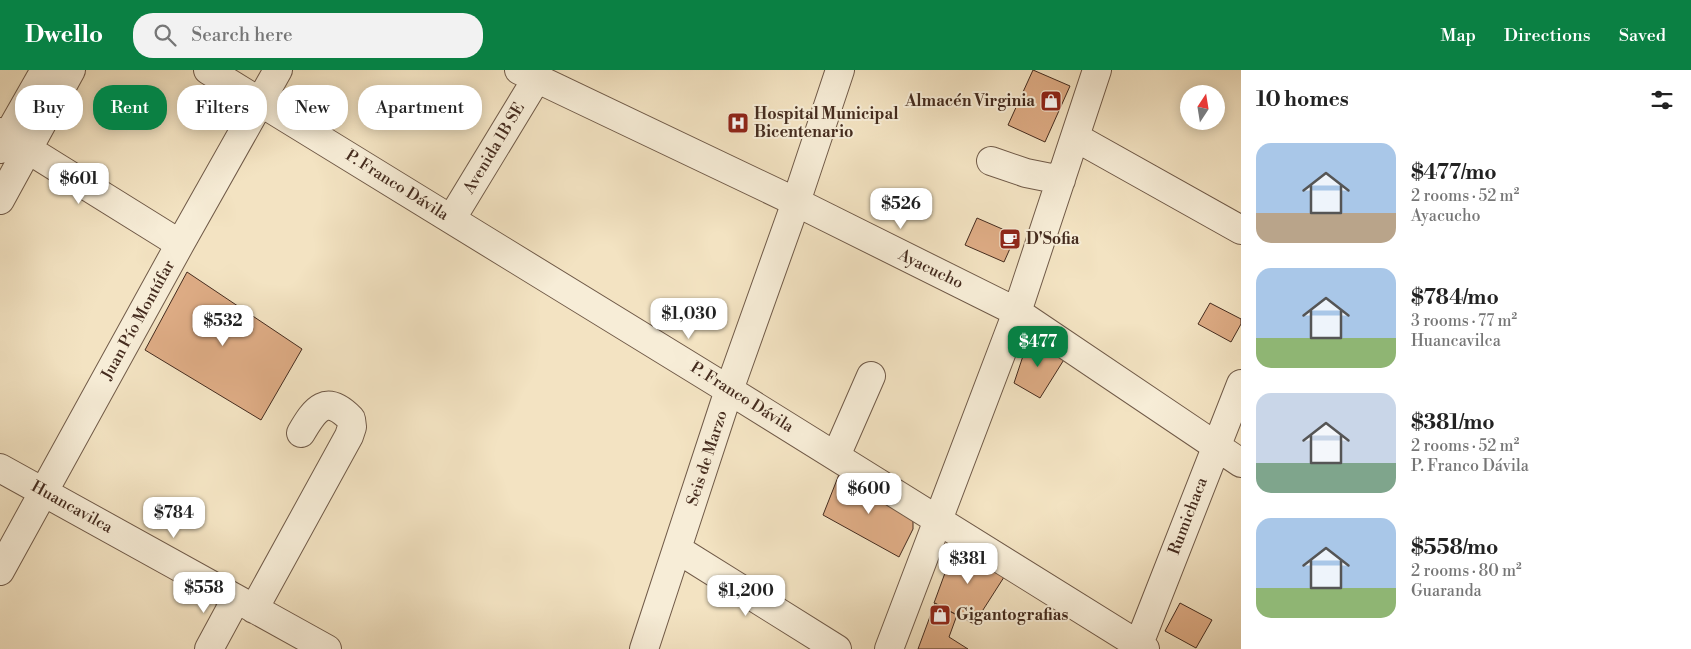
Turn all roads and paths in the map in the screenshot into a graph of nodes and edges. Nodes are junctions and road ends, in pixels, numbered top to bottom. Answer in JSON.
{"nodes":[{"id":1,"x":45,"y":70,"type":"edge"},
{"id":2,"x":71,"y":70,"type":"edge"},
{"id":3,"x":208,"y":70,"type":"edge"},
{"id":4,"x":278,"y":70,"type":"edge"},
{"id":5,"x":840,"y":70,"type":"edge"},
{"id":6,"x":1096,"y":70,"type":"edge"},
{"id":7,"x":528,"y":74,"type":"edge"},
{"id":8,"x":233,"y":85,"type":"edge"},
{"id":9,"x":267,"y":89,"type":"edge"},
{"id":10,"x":267,"y":105,"type":"edge"},
{"id":11,"x":244,"y":130,"type":"edge"},
{"id":12,"x":1075,"y":137,"type":"junction"},
{"id":13,"x":9,"y":141,"type":"edge"},
{"id":14,"x":991,"y":161,"type":"dead end"},
{"id":15,"x":1061,"y":180,"type":"junction"},
{"id":16,"x":0,"y":200,"type":"edge"},
{"id":17,"x":796,"y":202,"type":"junction"},
{"id":18,"x":452,"y":218,"type":"junction"},
{"id":19,"x":1241,"y":230,"type":"edge"},
{"id":20,"x":180,"y":244,"type":"junction"},
{"id":21,"x":1017,"y":312,"type":"junction"},
{"id":22,"x":871,"y":376,"type":"dead end"},
{"id":23,"x":1241,"y":384,"type":"edge"},
{"id":24,"x":729,"y":390,"type":"junction"},
{"id":25,"x":301,"y":433,"type":"dead end"},
{"id":26,"x":1215,"y":446,"type":"junction"},
{"id":27,"x":836,"y":456,"type":"junction"},
{"id":28,"x":1241,"y":463,"type":"edge"},
{"id":29,"x":0,"y":468,"type":"edge"},
{"id":30,"x":45,"y":492,"type":"junction"},
{"id":31,"x":938,"y":520,"type":"junction"},
{"id":32,"x":677,"y":549,"type":"junction"},
{"id":33,"x":0,"y":571,"type":"edge"},
{"id":34,"x":245,"y":604,"type":"junction"},
{"id":35,"x":1140,"y":648,"type":"edge"},
{"id":36,"x":209,"y":649,"type":"edge"},
{"id":37,"x":327,"y":649,"type":"edge"},
{"id":38,"x":644,"y":649,"type":"edge"},
{"id":39,"x":837,"y":649,"type":"edge"},
{"id":40,"x":890,"y":649,"type":"edge"}],
"edges":[{"from":1,"to":13,"type":"street"},
{"from":2,"to":13,"type":"street"},
{"from":3,"to":8,"type":"street","name":"P. Franco Dávila"},
{"from":4,"to":9,"type":"street","name":"Juan Pío Montúfar"},
{"from":5,"to":17,"type":"street","name":"Seis de Marzo"},
{"from":6,"to":12,"type":"street"},
{"from":7,"to":17,"type":"street","name":"Ayacucho"},
{"from":7,"to":18,"type":"street","name":"Avenida 1B SE"},
{"from":10,"to":18,"type":"street","name":"P. Franco Dávila"},
{"from":11,"to":20,"type":"street","name":"Juan Pío Montúfar"},
{"from":12,"to":15,"type":"street"},
{"from":12,"to":19,"type":"street"},
{"from":13,"to":16,"type":"street"},
{"from":13,"to":20,"type":"street"},
{"from":14,"to":15,"type":"street"},
{"from":15,"to":21,"type":"street"},
{"from":17,"to":21,"type":"street","name":"Ayacucho"},
{"from":17,"to":24,"type":"street","name":"Seis de Marzo"},
{"from":18,"to":24,"type":"street","name":"P. Franco Dávila"},
{"from":20,"to":30,"type":"street","name":"Juan Pío Montúfar"},
{"from":21,"to":26,"type":"street","name":"Ayacucho"},
{"from":21,"to":31,"type":"street"},
{"from":22,"to":27,"type":"street"},
{"from":23,"to":26,"type":"street","name":"Rumichaca"},
{"from":24,"to":27,"type":"street","name":"P. Franco Dávila"},
{"from":24,"to":32,"type":"street","name":"Seis de Marzo"},
{"from":25,"to":34,"type":"street"},
{"from":26,"to":28,"type":"street","name":"Ayacucho"},
{"from":26,"to":35,"type":"street","name":"Rumichaca"},
{"from":27,"to":31,"type":"street","name":"P. Franco Dávila"},
{"from":29,"to":30,"type":"street","name":"Huancavilca"},
{"from":30,"to":33,"type":"street","name":"Juan Pío Montúfar"},
{"from":30,"to":34,"type":"street","name":"Huancavilca"},
{"from":31,"to":35,"type":"street","name":"P. Franco Dávila"},
{"from":31,"to":40,"type":"street"},
{"from":32,"to":38,"type":"street","name":"Seis de Marzo"},
{"from":32,"to":39,"type":"street"},
{"from":34,"to":36,"type":"street"},
{"from":34,"to":37,"type":"street","name":"Huancavilca"}]}
